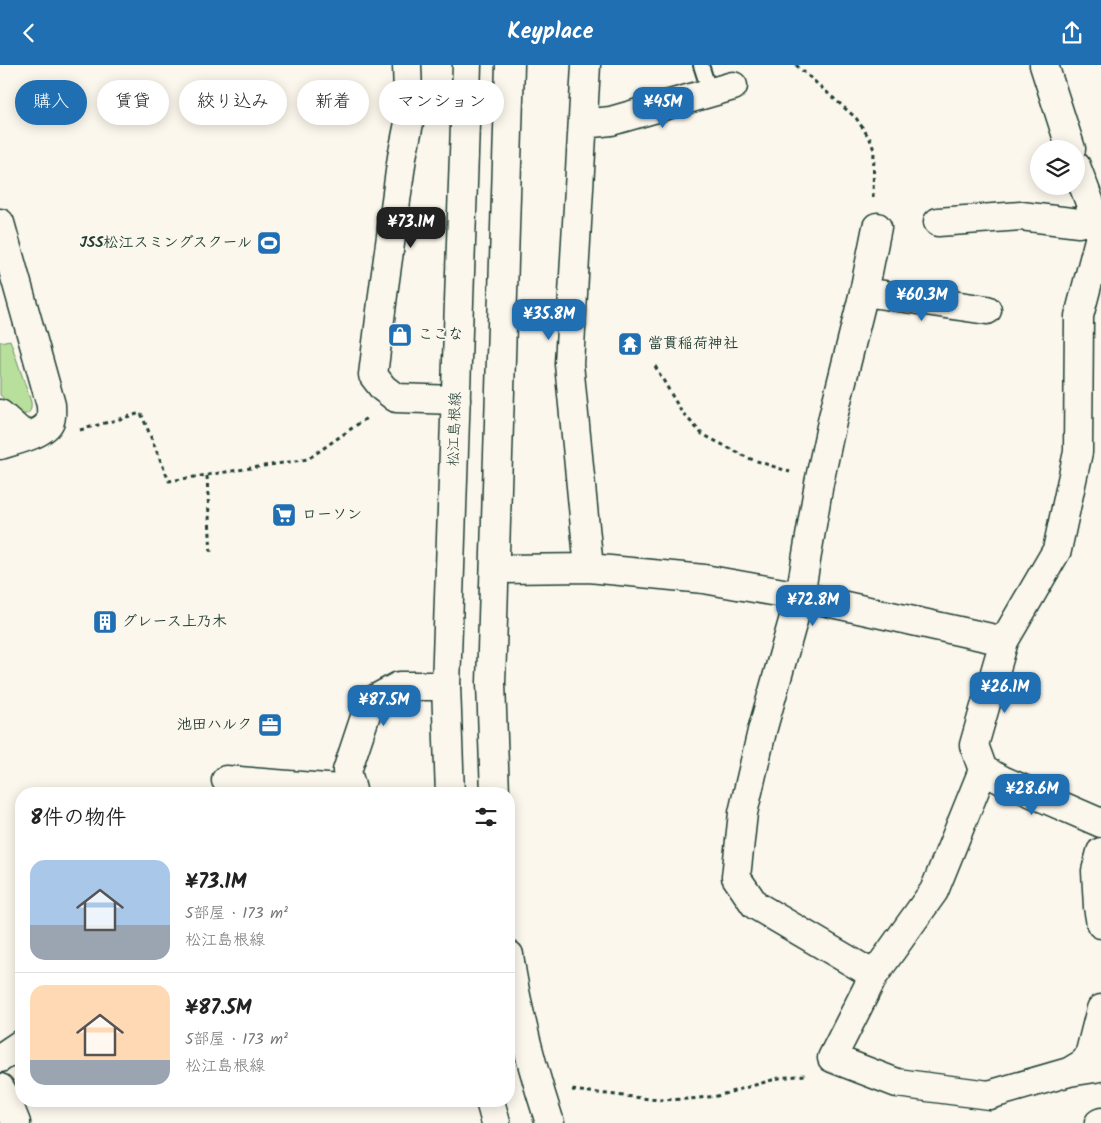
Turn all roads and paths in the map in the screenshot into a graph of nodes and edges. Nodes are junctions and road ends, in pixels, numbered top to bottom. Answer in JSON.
{"nodes":[{"id":1,"x":407,"y":65,"type":"edge"},
{"id":2,"x":467,"y":65,"type":"edge"},
{"id":3,"x":510,"y":65,"type":"edge"},
{"id":4,"x":586,"y":65,"type":"edge"},
{"id":5,"x":701,"y":65,"type":"edge"},
{"id":6,"x":796,"y":65,"type":"edge"},
{"id":7,"x":1044,"y":65,"type":"edge"},
{"id":8,"x":722,"y":90,"type":"joint"},
{"id":9,"x":584,"y":125,"type":"junction"},
{"id":10,"x":1068,"y":140,"type":"edge"},
{"id":11,"x":1085,"y":190,"type":"edge"},
{"id":12,"x":938,"y":222,"type":"dead end"},
{"id":13,"x":877,"y":227,"type":"joint"},
{"id":14,"x":1099,"y":227,"type":"edge"},
{"id":15,"x":2,"y":235,"type":"edge"},
{"id":16,"x":864,"y":292,"type":"junction"},
{"id":17,"x":987,"y":310,"type":"dead end"},
{"id":18,"x":655,"y":366,"type":"dead end"},
{"id":19,"x":396,"y":398,"type":"junction"},
{"id":20,"x":456,"y":400,"type":"junction"},
{"id":21,"x":0,"y":414,"type":"edge"},
{"id":22,"x":39,"y":429,"type":"junction"},
{"id":23,"x":0,"y":445,"type":"edge"},
{"id":24,"x":207,"y":476,"type":"junction"},
{"id":25,"x":819,"y":483,"type":"junction"},
{"id":26,"x":211,"y":555,"type":"dead end"},
{"id":27,"x":589,"y":568,"type":"junction"},
{"id":28,"x":495,"y":569,"type":"junction"},
{"id":29,"x":800,"y":596,"type":"junction"},
{"id":30,"x":1004,"y":641,"type":"junction"},
{"id":31,"x":446,"y":685,"type":"junction"},
{"id":32,"x":983,"y":770,"type":"junction"},
{"id":33,"x":226,"y":780,"type":"dead end"},
{"id":34,"x":300,"y":787,"type":"edge"},
{"id":35,"x":351,"y":787,"type":"edge"},
{"id":36,"x":450,"y":787,"type":"edge"},
{"id":37,"x":496,"y":787,"type":"edge"},
{"id":38,"x":1101,"y":823,"type":"edge"},
{"id":39,"x":1101,"y":852,"type":"edge"},
{"id":40,"x":1101,"y":923,"type":"edge"},
{"id":41,"x":874,"y":975,"type":"junction"},
{"id":42,"x":515,"y":994,"type":"edge"},
{"id":43,"x":1101,"y":1009,"type":"edge"},
{"id":44,"x":15,"y":1048,"type":"edge"},
{"id":45,"x":0,"y":1058,"type":"edge"},
{"id":46,"x":1101,"y":1067,"type":"edge"},
{"id":47,"x":1069,"y":1071,"type":"junction"},
{"id":48,"x":813,"y":1074,"type":"dead end"},
{"id":49,"x":0,"y":1088,"type":"edge"},
{"id":50,"x":569,"y":1089,"type":"dead end"},
{"id":51,"x":492,"y":1107,"type":"edge"},
{"id":52,"x":16,"y":1123,"type":"edge"},
{"id":53,"x":496,"y":1123,"type":"edge"},
{"id":54,"x":550,"y":1123,"type":"edge"}],
"edges":[{"from":1,"to":19,"type":"street"},
{"from":2,"to":20,"type":"street","name":"松江島根線"},
{"from":3,"to":28,"type":"street"},
{"from":4,"to":9,"type":"street"},
{"from":5,"to":8,"type":"lane"},
{"from":6,"to":13,"type":"path"},
{"from":7,"to":10,"type":"street"},
{"from":8,"to":9,"type":"street"},
{"from":9,"to":27,"type":"street"},
{"from":11,"to":14,"type":"street"},
{"from":12,"to":14,"type":"street"},
{"from":13,"to":16,"type":"street"},
{"from":14,"to":30,"type":"street"},
{"from":15,"to":22,"type":"street"},
{"from":16,"to":17,"type":"street"},
{"from":16,"to":25,"type":"street"},
{"from":18,"to":25,"type":"path"},
{"from":19,"to":20,"type":"street"},
{"from":19,"to":24,"type":"path"},
{"from":20,"to":31,"type":"street","name":"松江島根線"},
{"from":21,"to":22,"type":"street"},
{"from":22,"to":23,"type":"street"},
{"from":22,"to":24,"type":"path"},
{"from":24,"to":26,"type":"path"},
{"from":25,"to":29,"type":"street"},
{"from":27,"to":28,"type":"street"},
{"from":27,"to":29,"type":"street"},
{"from":28,"to":37,"type":"street"},
{"from":29,"to":30,"type":"street"},
{"from":29,"to":41,"type":"street"},
{"from":30,"to":32,"type":"street"},
{"from":31,"to":35,"type":"street"},
{"from":31,"to":36,"type":"street","name":"松江島根線"},
{"from":32,"to":38,"type":"street"},
{"from":32,"to":41,"type":"street"},
{"from":33,"to":34,"type":"street"},
{"from":39,"to":40,"type":"street"},
{"from":41,"to":47,"type":"street"},
{"from":42,"to":54,"type":"street"},
{"from":43,"to":47,"type":"street"},
{"from":44,"to":45,"type":"street"},
{"from":46,"to":47,"type":"street"},
{"from":48,"to":50,"type":"path"},
{"from":49,"to":52,"type":"street"},
{"from":51,"to":53,"type":"street"}]}
